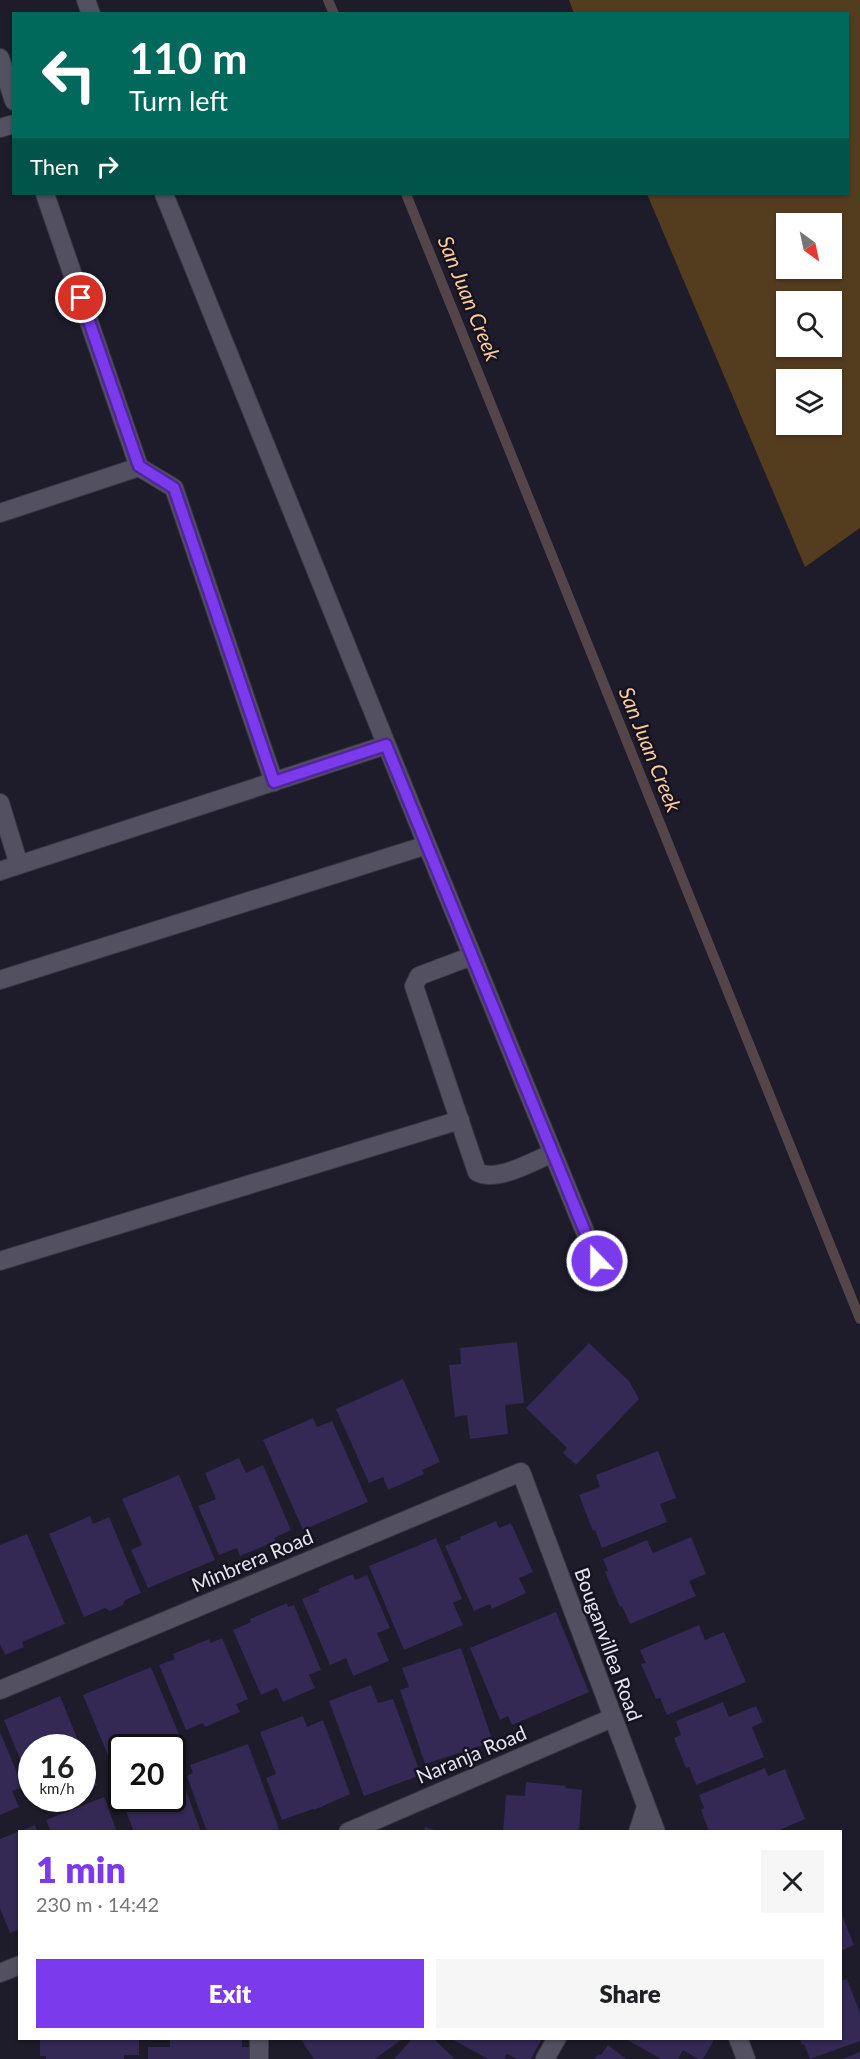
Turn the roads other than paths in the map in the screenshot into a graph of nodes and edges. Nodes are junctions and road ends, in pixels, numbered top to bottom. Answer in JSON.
{"nodes":[{"id":1,"x":0,"y":58,"type":"edge"},
{"id":2,"x":12,"y":95,"type":"edge"},
{"id":3,"x":45,"y":195,"type":"edge"},
{"id":4,"x":164,"y":195,"type":"edge"},
{"id":5,"x":139,"y":466,"type":"junction"},
{"id":6,"x":0,"y":513,"type":"edge"},
{"id":7,"x":386,"y":745,"type":"junction"},
{"id":8,"x":274,"y":782,"type":"junction"},
{"id":9,"x":0,"y":803,"type":"edge"},
{"id":10,"x":427,"y":845,"type":"junction"},
{"id":11,"x":19,"y":865,"type":"junction"},
{"id":12,"x":0,"y":871,"type":"edge"},
{"id":13,"x":472,"y":956,"type":"junction"},
{"id":14,"x":0,"y":980,"type":"edge"},
{"id":15,"x":460,"y":1120,"type":"junction"},
{"id":16,"x":553,"y":1153,"type":"junction"},
{"id":17,"x":0,"y":1261,"type":"edge"},
{"id":18,"x":597,"y":1261,"type":"dead end"},
{"id":19,"x":521,"y":1472,"type":"joint"},
{"id":20,"x":0,"y":1690,"type":"edge"},
{"id":21,"x":612,"y":1718,"type":"junction"},
{"id":22,"x":646,"y":1807,"type":"junction"},
{"id":23,"x":353,"y":1830,"type":"edge"},
{"id":24,"x":639,"y":1830,"type":"edge"},
{"id":25,"x":655,"y":1830,"type":"edge"},
{"id":26,"x":18,"y":1966,"type":"edge"},
{"id":27,"x":0,"y":1973,"type":"edge"},
{"id":28,"x":259,"y":2040,"type":"edge"},
{"id":29,"x":555,"y":2040,"type":"edge"},
{"id":30,"x":739,"y":2040,"type":"edge"},
{"id":31,"x":259,"y":2059,"type":"edge"},
{"id":32,"x":546,"y":2059,"type":"edge"},
{"id":33,"x":746,"y":2059,"type":"edge"}],
"edges":[{"from":1,"to":2,"type":"street"},
{"from":3,"to":5,"type":"street"},
{"from":4,"to":7,"type":"street"},
{"from":5,"to":6,"type":"street"},
{"from":5,"to":8,"type":"street"},
{"from":7,"to":8,"type":"street"},
{"from":7,"to":10,"type":"street"},
{"from":8,"to":11,"type":"street"},
{"from":9,"to":11,"type":"street"},
{"from":10,"to":13,"type":"street"},
{"from":10,"to":14,"type":"street"},
{"from":11,"to":12,"type":"street"},
{"from":13,"to":15,"type":"street"},
{"from":13,"to":16,"type":"street"},
{"from":15,"to":16,"type":"street"},
{"from":15,"to":17,"type":"street"},
{"from":16,"to":18,"type":"street"},
{"from":19,"to":20,"type":"street","name":"Minbrera Road"},
{"from":19,"to":21,"type":"street","name":"Bouganvillea Road"},
{"from":21,"to":22,"type":"street","name":"Bouganvillea Road"},
{"from":21,"to":23,"type":"street","name":"Naranja Road"},
{"from":22,"to":24,"type":"street"},
{"from":22,"to":25,"type":"street","name":"Bouganvillea Road"},
{"from":26,"to":27,"type":"street"},
{"from":28,"to":31,"type":"street"},
{"from":29,"to":32,"type":"street"},
{"from":30,"to":33,"type":"street"}]}
